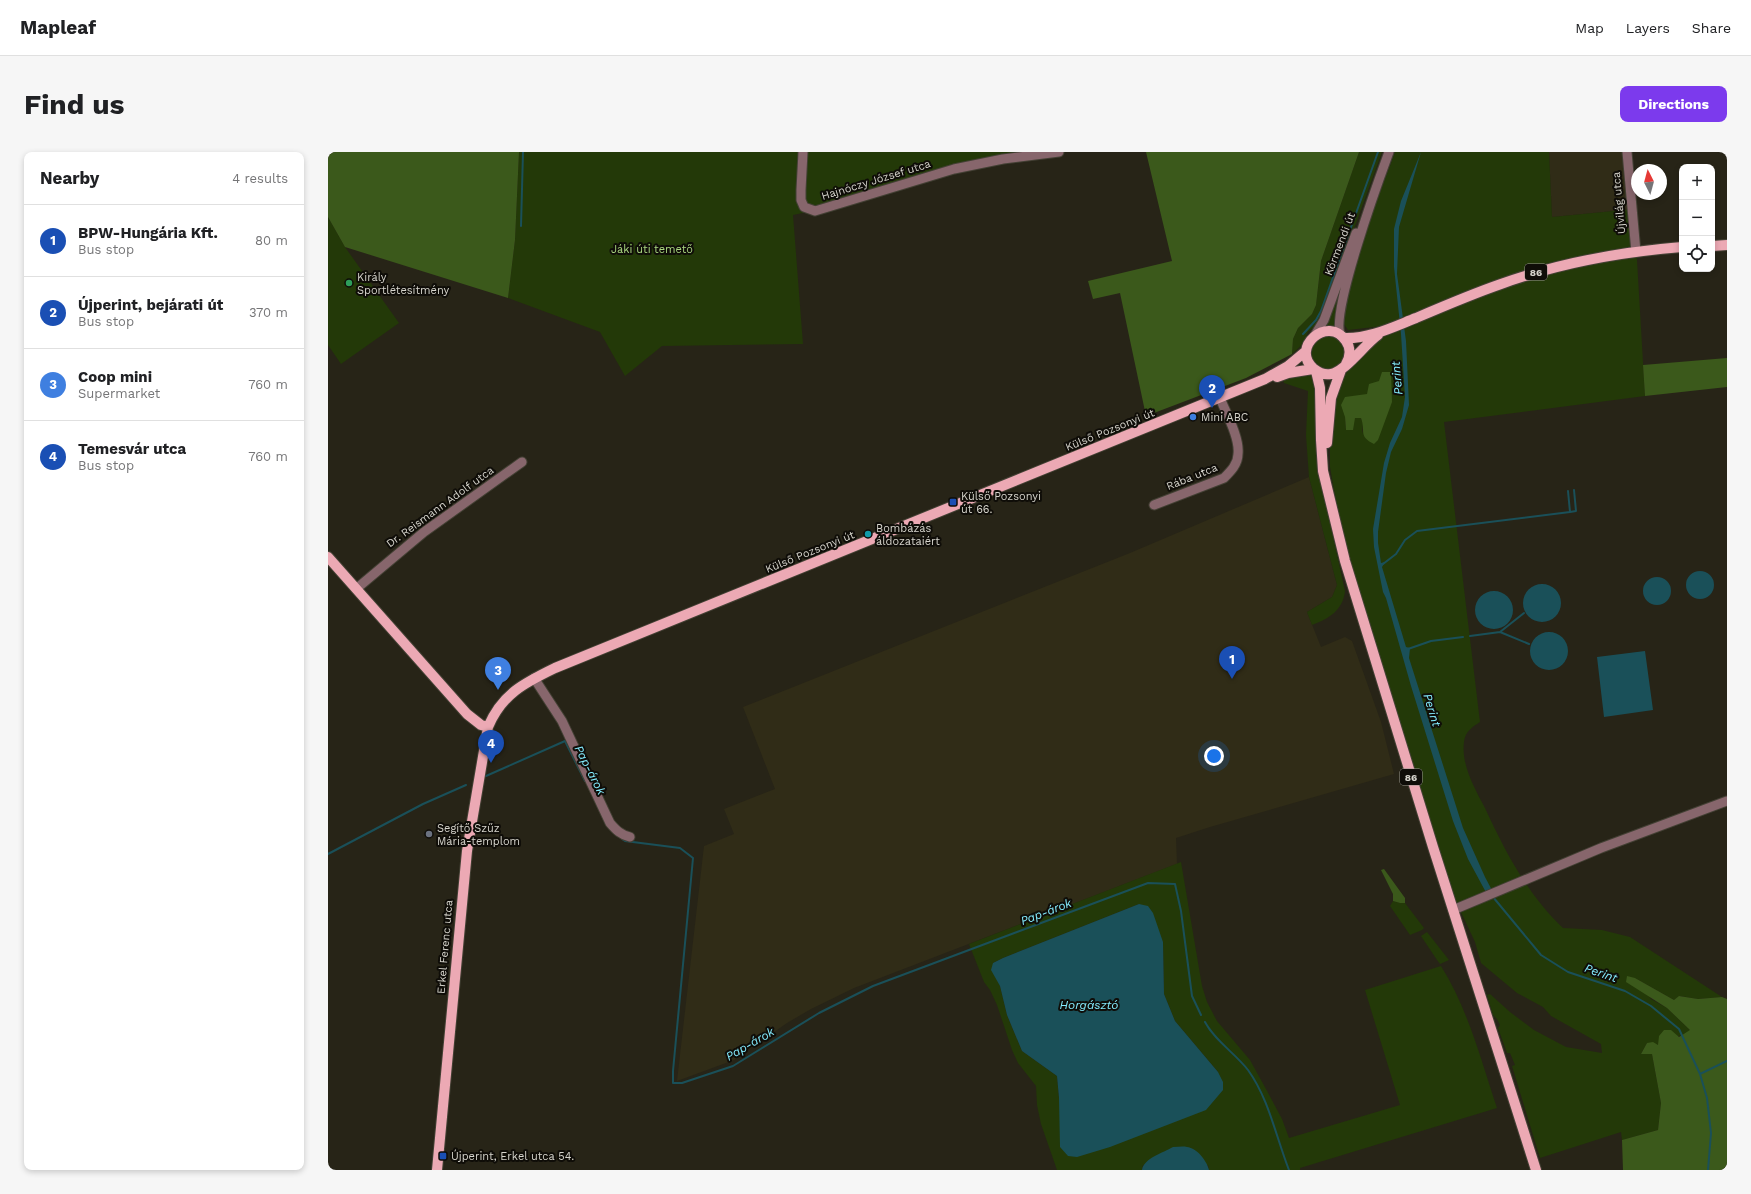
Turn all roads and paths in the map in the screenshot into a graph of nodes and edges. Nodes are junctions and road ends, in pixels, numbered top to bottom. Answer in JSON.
{"nodes":[{"id":1,"x":803,"y":152,"type":"edge"},
{"id":2,"x":1058,"y":152,"type":"edge"},
{"id":3,"x":1389,"y":152,"type":"edge"},
{"id":4,"x":1627,"y":152,"type":"edge"},
{"id":5,"x":1386,"y":161,"type":"junction"},
{"id":6,"x":1715,"y":246,"type":"edge"},
{"id":7,"x":1727,"y":246,"type":"edge"},
{"id":8,"x":1679,"y":247,"type":"edge"},
{"id":9,"x":1636,"y":252,"type":"junction"},
{"id":10,"x":1384,"y":330,"type":"junction"},
{"id":11,"x":1316,"y":335,"type":"junction"},
{"id":12,"x":1342,"y":337,"type":"junction"},
{"id":13,"x":1306,"y":352,"type":"junction"},
{"id":14,"x":1343,"y":367,"type":"junction"},
{"id":15,"x":1315,"y":370,"type":"junction"},
{"id":16,"x":1248,"y":386,"type":"junction"},
{"id":17,"x":1220,"y":398,"type":"junction"},
{"id":18,"x":522,"y":462,"type":"dead end"},
{"id":19,"x":1154,"y":505,"type":"dead end"},
{"id":20,"x":1331,"y":505,"type":"junction"},
{"id":21,"x":328,"y":557,"type":"edge"},
{"id":22,"x":356,"y":589,"type":"junction"},
{"id":23,"x":534,"y":678,"type":"junction"},
{"id":24,"x":488,"y":727,"type":"junction"},
{"id":25,"x":1727,"y":801,"type":"edge"},
{"id":26,"x":630,"y":837,"type":"dead end"},
{"id":27,"x":1453,"y":910,"type":"junction"},
{"id":28,"x":437,"y":1170,"type":"edge"},
{"id":29,"x":1536,"y":1170,"type":"edge"}],
"edges":[{"from":1,"to":2,"type":"street","name":"Hajnóczy József utca"},
{"from":3,"to":5,"type":"street","name":"Körmendi út"},
{"from":4,"to":9,"type":"street","name":"Újvilág utca"},
{"from":5,"to":11,"type":"street","name":"Körmendi út"},
{"from":5,"to":12,"type":"street","name":"Körmendi út"},
{"from":6,"to":7,"type":"main road"},
{"from":8,"to":9,"type":"main road","number":"86"},
{"from":9,"to":10,"type":"main road","number":"86"},
{"from":10,"to":12,"type":"main road","number":"86"},
{"from":10,"to":14,"type":"main road","number":"86"},
{"from":11,"to":12,"type":"main road","number":"86"},
{"from":11,"to":13,"type":"main road"},
{"from":12,"to":14,"type":"main road","number":"86"},
{"from":13,"to":15,"type":"main road","number":"86"},
{"from":13,"to":16,"type":"main road"},
{"from":14,"to":15,"type":"main road"},
{"from":14,"to":20,"type":"main road","number":"86"},
{"from":15,"to":16,"type":"main road"},
{"from":15,"to":20,"type":"main road","number":"86"},
{"from":16,"to":17,"type":"main road","name":"Külső Pozsonyi út"},
{"from":17,"to":19,"type":"street","name":"Rába utca"},
{"from":17,"to":23,"type":"main road","name":"Külső Pozsonyi út"},
{"from":18,"to":22,"type":"street","name":"Dr. Reismann Adolf utca"},
{"from":20,"to":27,"type":"main road","number":"86"},
{"from":21,"to":22,"type":"main road"},
{"from":22,"to":24,"type":"main road"},
{"from":23,"to":24,"type":"main road","name":"Külső Pozsonyi út"},
{"from":23,"to":26,"type":"street"},
{"from":24,"to":28,"type":"main road","name":"Erkel Ferenc utca"},
{"from":25,"to":27,"type":"street"},
{"from":27,"to":29,"type":"main road","number":"86"}]}
